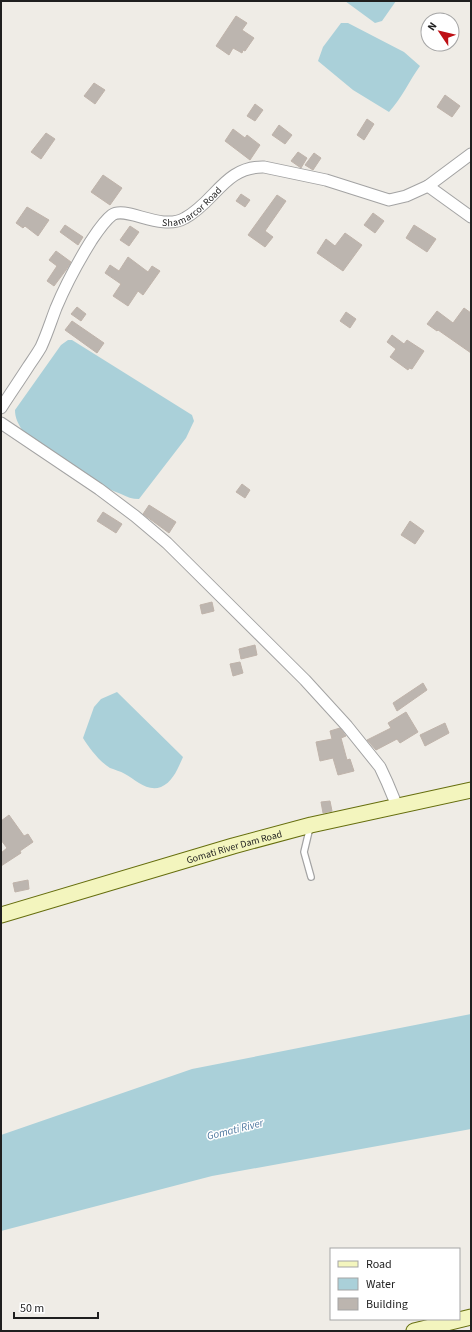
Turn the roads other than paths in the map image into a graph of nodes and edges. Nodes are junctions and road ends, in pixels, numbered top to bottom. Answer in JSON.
{"nodes":[{"id":1,"x":471,"y":154,"type":"edge"},
{"id":2,"x":428,"y":186,"type":"junction"},
{"id":3,"x":471,"y":217,"type":"edge"},
{"id":4,"x":1,"y":408,"type":"edge"},
{"id":5,"x":1,"y":423,"type":"edge"},
{"id":6,"x":471,"y":790,"type":"edge"},
{"id":7,"x":396,"y":806,"type":"junction"},
{"id":8,"x":311,"y":825,"type":"junction"},
{"id":9,"x":311,"y":877,"type":"dead end"},
{"id":10,"x":1,"y":915,"type":"edge"},
{"id":11,"x":471,"y":1317,"type":"edge"},
{"id":12,"x":459,"y":1320,"type":"edge"},
{"id":13,"x":460,"y":1320,"type":"edge"},
{"id":14,"x":414,"y":1331,"type":"edge"}],
"edges":[{"from":1,"to":2,"type":"street","name":"Shamarcor Road"},
{"from":2,"to":3,"type":"street"},
{"from":2,"to":4,"type":"street","name":"Shamarcor Road"},
{"from":5,"to":7,"type":"street"},
{"from":6,"to":7,"type":"main road","name":"Gomati River Dam Road"},
{"from":7,"to":8,"type":"main road","name":"Gomati River Dam Road"},
{"from":8,"to":9,"type":"lane"},
{"from":8,"to":10,"type":"main road","name":"Gomati River Dam Road"},
{"from":11,"to":13,"type":"main road"},
{"from":12,"to":14,"type":"main road"}]}
